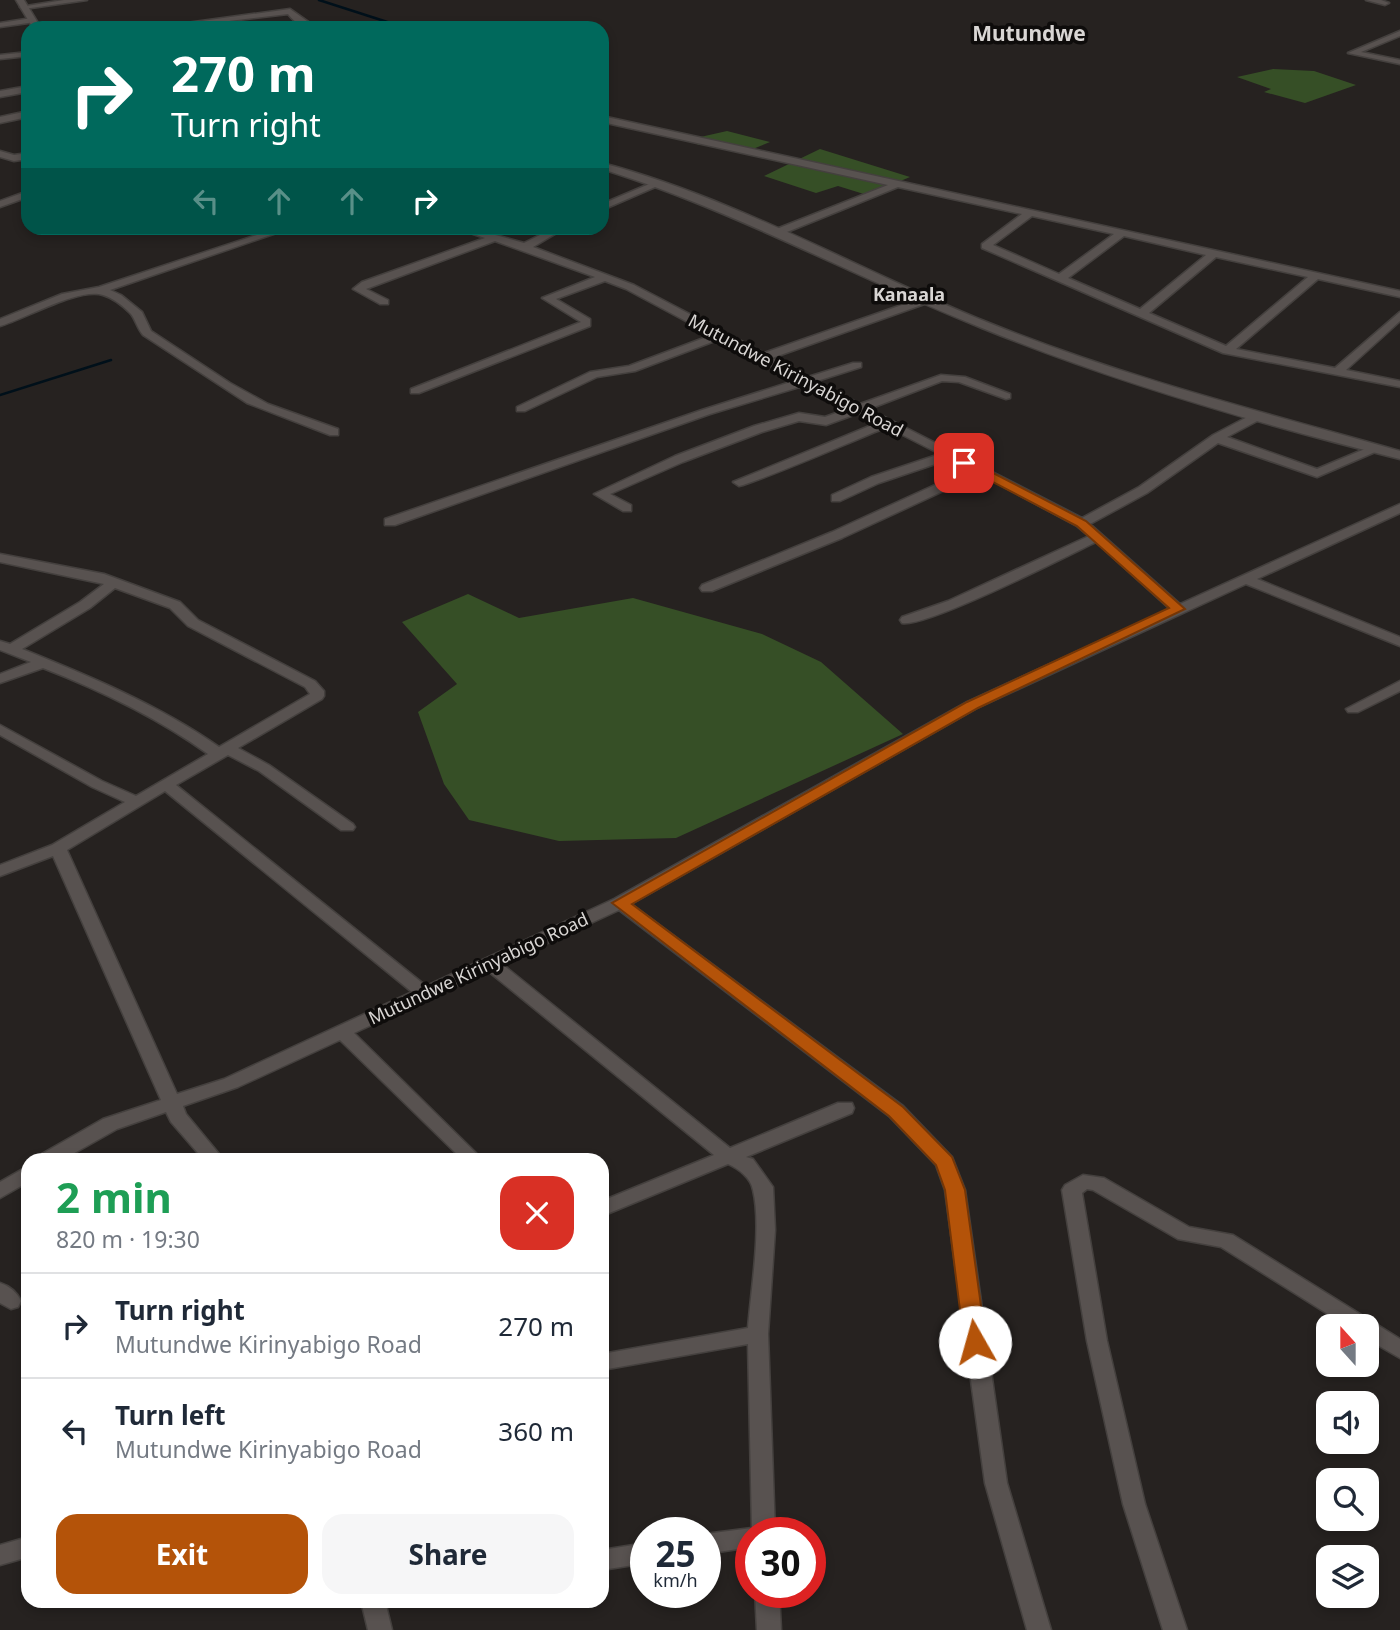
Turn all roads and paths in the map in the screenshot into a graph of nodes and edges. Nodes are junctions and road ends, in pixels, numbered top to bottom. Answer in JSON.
{"nodes":[{"id":1,"x":83,"y":0,"type":"edge"},
{"id":2,"x":1370,"y":0,"type":"edge"},
{"id":3,"x":1385,"y":3,"type":"dead end"},
{"id":4,"x":22,"y":4,"type":"edge"},
{"id":5,"x":33,"y":21,"type":"edge"},
{"id":6,"x":206,"y":21,"type":"edge"},
{"id":7,"x":300,"y":21,"type":"edge"},
{"id":8,"x":21,"y":24,"type":"edge"},
{"id":9,"x":0,"y":25,"type":"edge"},
{"id":10,"x":1400,"y":33,"type":"edge"},
{"id":11,"x":21,"y":55,"type":"edge"},
{"id":12,"x":0,"y":57,"type":"edge"},
{"id":13,"x":1400,"y":62,"type":"edge"},
{"id":14,"x":21,"y":90,"type":"edge"},
{"id":15,"x":1,"y":94,"type":"edge"},
{"id":16,"x":14,"y":101,"type":"dead end"},
{"id":17,"x":21,"y":116,"type":"edge"},
{"id":18,"x":0,"y":120,"type":"edge"},
{"id":19,"x":609,"y":122,"type":"edge"},
{"id":20,"x":0,"y":154,"type":"edge"},
{"id":21,"x":21,"y":157,"type":"edge"},
{"id":22,"x":14,"y":158,"type":"junction"},
{"id":23,"x":21,"y":165,"type":"edge"},
{"id":24,"x":609,"y":168,"type":"edge"},
{"id":25,"x":657,"y":184,"type":"junction"},
{"id":26,"x":895,"y":185,"type":"junction"},
{"id":27,"x":21,"y":197,"type":"edge"},
{"id":28,"x":609,"y":204,"type":"edge"},
{"id":29,"x":0,"y":205,"type":"edge"},
{"id":30,"x":1030,"y":214,"type":"junction"},
{"id":31,"x":778,"y":232,"type":"junction"},
{"id":32,"x":1121,"y":234,"type":"junction"},
{"id":33,"x":265,"y":235,"type":"edge"},
{"id":34,"x":485,"y":235,"type":"edge"},
{"id":35,"x":547,"y":235,"type":"edge"},
{"id":36,"x":495,"y":238,"type":"junction"},
{"id":37,"x":525,"y":247,"type":"junction"},
{"id":38,"x":1213,"y":254,"type":"junction"},
{"id":39,"x":1316,"y":276,"type":"junction"},
{"id":40,"x":606,"y":277,"type":"junction"},
{"id":41,"x":1061,"y":278,"type":"junction"},
{"id":42,"x":101,"y":290,"type":"junction"},
{"id":43,"x":1400,"y":294,"type":"edge"},
{"id":44,"x":926,"y":300,"type":"junction"},
{"id":45,"x":384,"y":302,"type":"dead end"},
{"id":46,"x":1142,"y":313,"type":"junction"},
{"id":47,"x":1400,"y":315,"type":"edge"},
{"id":48,"x":0,"y":323,"type":"edge"},
{"id":49,"x":721,"y":335,"type":"junction"},
{"id":50,"x":1227,"y":351,"type":"junction"},
{"id":51,"x":764,"y":357,"type":"junction"},
{"id":52,"x":857,"y":365,"type":"dead end"},
{"id":53,"x":1338,"y":372,"type":"junction"},
{"id":54,"x":807,"y":381,"type":"junction"},
{"id":55,"x":1400,"y":384,"type":"edge"},
{"id":56,"x":415,"y":391,"type":"dead end"},
{"id":57,"x":1006,"y":396,"type":"dead end"},
{"id":58,"x":521,"y":409,"type":"dead end"},
{"id":59,"x":862,"y":409,"type":"junction"},
{"id":60,"x":1255,"y":416,"type":"junction"},
{"id":61,"x":887,"y":424,"type":"junction"},
{"id":62,"x":334,"y":432,"type":"dead end"},
{"id":63,"x":1217,"y":438,"type":"junction"},
{"id":64,"x":1377,"y":449,"type":"junction"},
{"id":65,"x":950,"y":455,"type":"junction"},
{"id":66,"x":1400,"y":455,"type":"edge"},
{"id":67,"x":978,"y":470,"type":"junction"},
{"id":68,"x":739,"y":482,"type":"dead end"},
{"id":69,"x":836,"y":498,"type":"dead end"},
{"id":70,"x":627,"y":508,"type":"dead end"},
{"id":71,"x":1400,"y":508,"type":"edge"},
{"id":72,"x":390,"y":522,"type":"dead end"},
{"id":73,"x":1082,"y":523,"type":"junction"},
{"id":74,"x":1097,"y":537,"type":"junction"},
{"id":75,"x":0,"y":558,"type":"edge"},
{"id":76,"x":1246,"y":579,"type":"junction"},
{"id":77,"x":113,"y":583,"type":"junction"},
{"id":78,"x":707,"y":587,"type":"dead end"},
{"id":79,"x":1178,"y":609,"type":"junction"},
{"id":80,"x":907,"y":620,"type":"dead end"},
{"id":81,"x":1400,"y":642,"type":"edge"},
{"id":82,"x":6,"y":647,"type":"edge"},
{"id":83,"x":45,"y":662,"type":"junction"},
{"id":84,"x":0,"y":679,"type":"edge"},
{"id":85,"x":1400,"y":685,"type":"edge"},
{"id":86,"x":1353,"y":709,"type":"dead end"},
{"id":87,"x":0,"y":729,"type":"edge"},
{"id":88,"x":223,"y":751,"type":"junction"},
{"id":89,"x":167,"y":785,"type":"junction"},
{"id":90,"x":135,"y":801,"type":"junction"},
{"id":91,"x":347,"y":827,"type":"dead end"},
{"id":92,"x":58,"y":848,"type":"junction"},
{"id":93,"x":0,"y":871,"type":"edge"},
{"id":94,"x":620,"y":903,"type":"junction"},
{"id":95,"x":488,"y":962,"type":"junction"},
{"id":96,"x":424,"y":993,"type":"junction"},
{"id":97,"x":341,"y":1031,"type":"junction"},
{"id":98,"x":173,"y":1104,"type":"junction"},
{"id":99,"x":845,"y":1108,"type":"dead end"},
{"id":100,"x":60,"y":1153,"type":"edge"},
{"id":101,"x":209,"y":1153,"type":"edge"},
{"id":102,"x":467,"y":1153,"type":"edge"},
{"id":103,"x":730,"y":1158,"type":"junction"},
{"id":104,"x":21,"y":1178,"type":"edge"},
{"id":105,"x":0,"y":1191,"type":"edge"},
{"id":106,"x":609,"y":1206,"type":"edge"},
{"id":107,"x":1343,"y":1314,"type":"edge"},
{"id":108,"x":758,"y":1334,"type":"junction"},
{"id":109,"x":1379,"y":1337,"type":"edge"},
{"id":110,"x":1400,"y":1350,"type":"edge"},
{"id":111,"x":609,"y":1361,"type":"edge"},
{"id":112,"x":764,"y":1517,"type":"edge"},
{"id":113,"x":21,"y":1549,"type":"edge"},
{"id":114,"x":0,"y":1555,"type":"edge"},
{"id":115,"x":630,"y":1556,"type":"edge"},
{"id":116,"x":609,"y":1559,"type":"edge"},
{"id":117,"x":375,"y":1608,"type":"edge"},
{"id":118,"x":768,"y":1608,"type":"edge"},
{"id":119,"x":380,"y":1630,"type":"edge"},
{"id":120,"x":769,"y":1630,"type":"edge"},
{"id":121,"x":1039,"y":1630,"type":"edge"},
{"id":122,"x":1175,"y":1630,"type":"edge"}],
"edges":[{"from":1,"to":4,"type":"street"},
{"from":2,"to":3,"type":"street"},
{"from":4,"to":5,"type":"street"},
{"from":6,"to":7,"type":"street"},
{"from":8,"to":9,"type":"street"},
{"from":10,"to":13,"type":"street"},
{"from":11,"to":12,"type":"street"},
{"from":14,"to":15,"type":"street"},
{"from":15,"to":16,"type":"street"},
{"from":17,"to":18,"type":"street"},
{"from":19,"to":26,"type":"street"},
{"from":20,"to":22,"type":"street"},
{"from":21,"to":22,"type":"street"},
{"from":22,"to":23,"type":"street"},
{"from":24,"to":25,"type":"street"},
{"from":25,"to":28,"type":"street"},
{"from":25,"to":31,"type":"street"},
{"from":26,"to":30,"type":"street"},
{"from":26,"to":31,"type":"street"},
{"from":27,"to":29,"type":"street"},
{"from":30,"to":32,"type":"street"},
{"from":30,"to":41,"type":"street"},
{"from":31,"to":44,"type":"street"},
{"from":32,"to":38,"type":"street"},
{"from":32,"to":41,"type":"street"},
{"from":33,"to":42,"type":"street"},
{"from":34,"to":36,"type":"street","name":"Mutundwe Kirinyabigo Road"},
{"from":35,"to":37,"type":"street"},
{"from":36,"to":37,"type":"street","name":"Mutundwe Kirinyabigo Road"},
{"from":36,"to":45,"type":"street"},
{"from":37,"to":40,"type":"street","name":"Mutundwe Kirinyabigo Road"},
{"from":38,"to":39,"type":"street"},
{"from":38,"to":46,"type":"street"},
{"from":39,"to":43,"type":"street"},
{"from":39,"to":50,"type":"street"},
{"from":40,"to":49,"type":"street","name":"Mutundwe Kirinyabigo Road"},
{"from":40,"to":56,"type":"street"},
{"from":41,"to":46,"type":"street"},
{"from":42,"to":48,"type":"street"},
{"from":42,"to":62,"type":"street"},
{"from":44,"to":51,"type":"street"},
{"from":44,"to":60,"type":"street"},
{"from":46,"to":50,"type":"street"},
{"from":47,"to":53,"type":"street"},
{"from":49,"to":51,"type":"street","name":"Mutundwe Kirinyabigo Road"},
{"from":49,"to":58,"type":"street"},
{"from":50,"to":53,"type":"street"},
{"from":51,"to":54,"type":"street","name":"Mutundwe Kirinyabigo Road"},
{"from":52,"to":54,"type":"street"},
{"from":53,"to":55,"type":"street"},
{"from":54,"to":59,"type":"street","name":"Mutundwe Kirinyabigo Road"},
{"from":54,"to":72,"type":"street"},
{"from":57,"to":59,"type":"street"},
{"from":59,"to":61,"type":"street","name":"Mutundwe Kirinyabigo Road"},
{"from":59,"to":70,"type":"street"},
{"from":60,"to":63,"type":"street"},
{"from":60,"to":64,"type":"street"},
{"from":61,"to":65,"type":"street","name":"Mutundwe Kirinyabigo Road"},
{"from":61,"to":68,"type":"street"},
{"from":63,"to":64,"type":"street"},
{"from":63,"to":73,"type":"street"},
{"from":64,"to":66,"type":"street"},
{"from":65,"to":67,"type":"street","name":"Mutundwe Kirinyabigo Road"},
{"from":65,"to":69,"type":"street"},
{"from":67,"to":73,"type":"street","name":"Mutundwe Kirinyabigo Road"},
{"from":67,"to":78,"type":"street"},
{"from":71,"to":76,"type":"street"},
{"from":73,"to":74,"type":"street","name":"Mutundwe Kirinyabigo Road"},
{"from":74,"to":79,"type":"street","name":"Mutundwe Kirinyabigo Road"},
{"from":74,"to":80,"type":"street"},
{"from":75,"to":77,"type":"street"},
{"from":76,"to":79,"type":"street"},
{"from":76,"to":81,"type":"street"},
{"from":77,"to":82,"type":"street"},
{"from":77,"to":88,"type":"street"},
{"from":79,"to":94,"type":"street","name":"Mutundwe Kirinyabigo Road"},
{"from":82,"to":83,"type":"street"},
{"from":83,"to":84,"type":"street"},
{"from":83,"to":88,"type":"street"},
{"from":85,"to":86,"type":"street"},
{"from":87,"to":90,"type":"street"},
{"from":88,"to":89,"type":"street"},
{"from":88,"to":91,"type":"street"},
{"from":89,"to":90,"type":"street"},
{"from":89,"to":96,"type":"street"},
{"from":90,"to":92,"type":"street"},
{"from":92,"to":93,"type":"street"},
{"from":92,"to":98,"type":"street"},
{"from":94,"to":95,"type":"street","name":"Mutundwe Kirinyabigo Road"},
{"from":94,"to":121,"type":"street"},
{"from":95,"to":96,"type":"street","name":"Mutundwe Kirinyabigo Road"},
{"from":95,"to":103,"type":"street"},
{"from":96,"to":97,"type":"street","name":"Mutundwe Kirinyabigo Road"},
{"from":97,"to":98,"type":"street","name":"Mutundwe Kirinyabigo Road"},
{"from":97,"to":102,"type":"street"},
{"from":98,"to":100,"type":"street","name":"Mutundwe Kirinyabigo Road"},
{"from":98,"to":101,"type":"street"},
{"from":99,"to":103,"type":"street"},
{"from":103,"to":106,"type":"street"},
{"from":103,"to":108,"type":"street"},
{"from":104,"to":105,"type":"street"},
{"from":107,"to":122,"type":"street"},
{"from":108,"to":111,"type":"street"},
{"from":108,"to":112,"type":"street"},
{"from":109,"to":110,"type":"street"},
{"from":113,"to":114,"type":"street"},
{"from":115,"to":116,"type":"street"},
{"from":117,"to":119,"type":"street"},
{"from":118,"to":120,"type":"street"}]}
